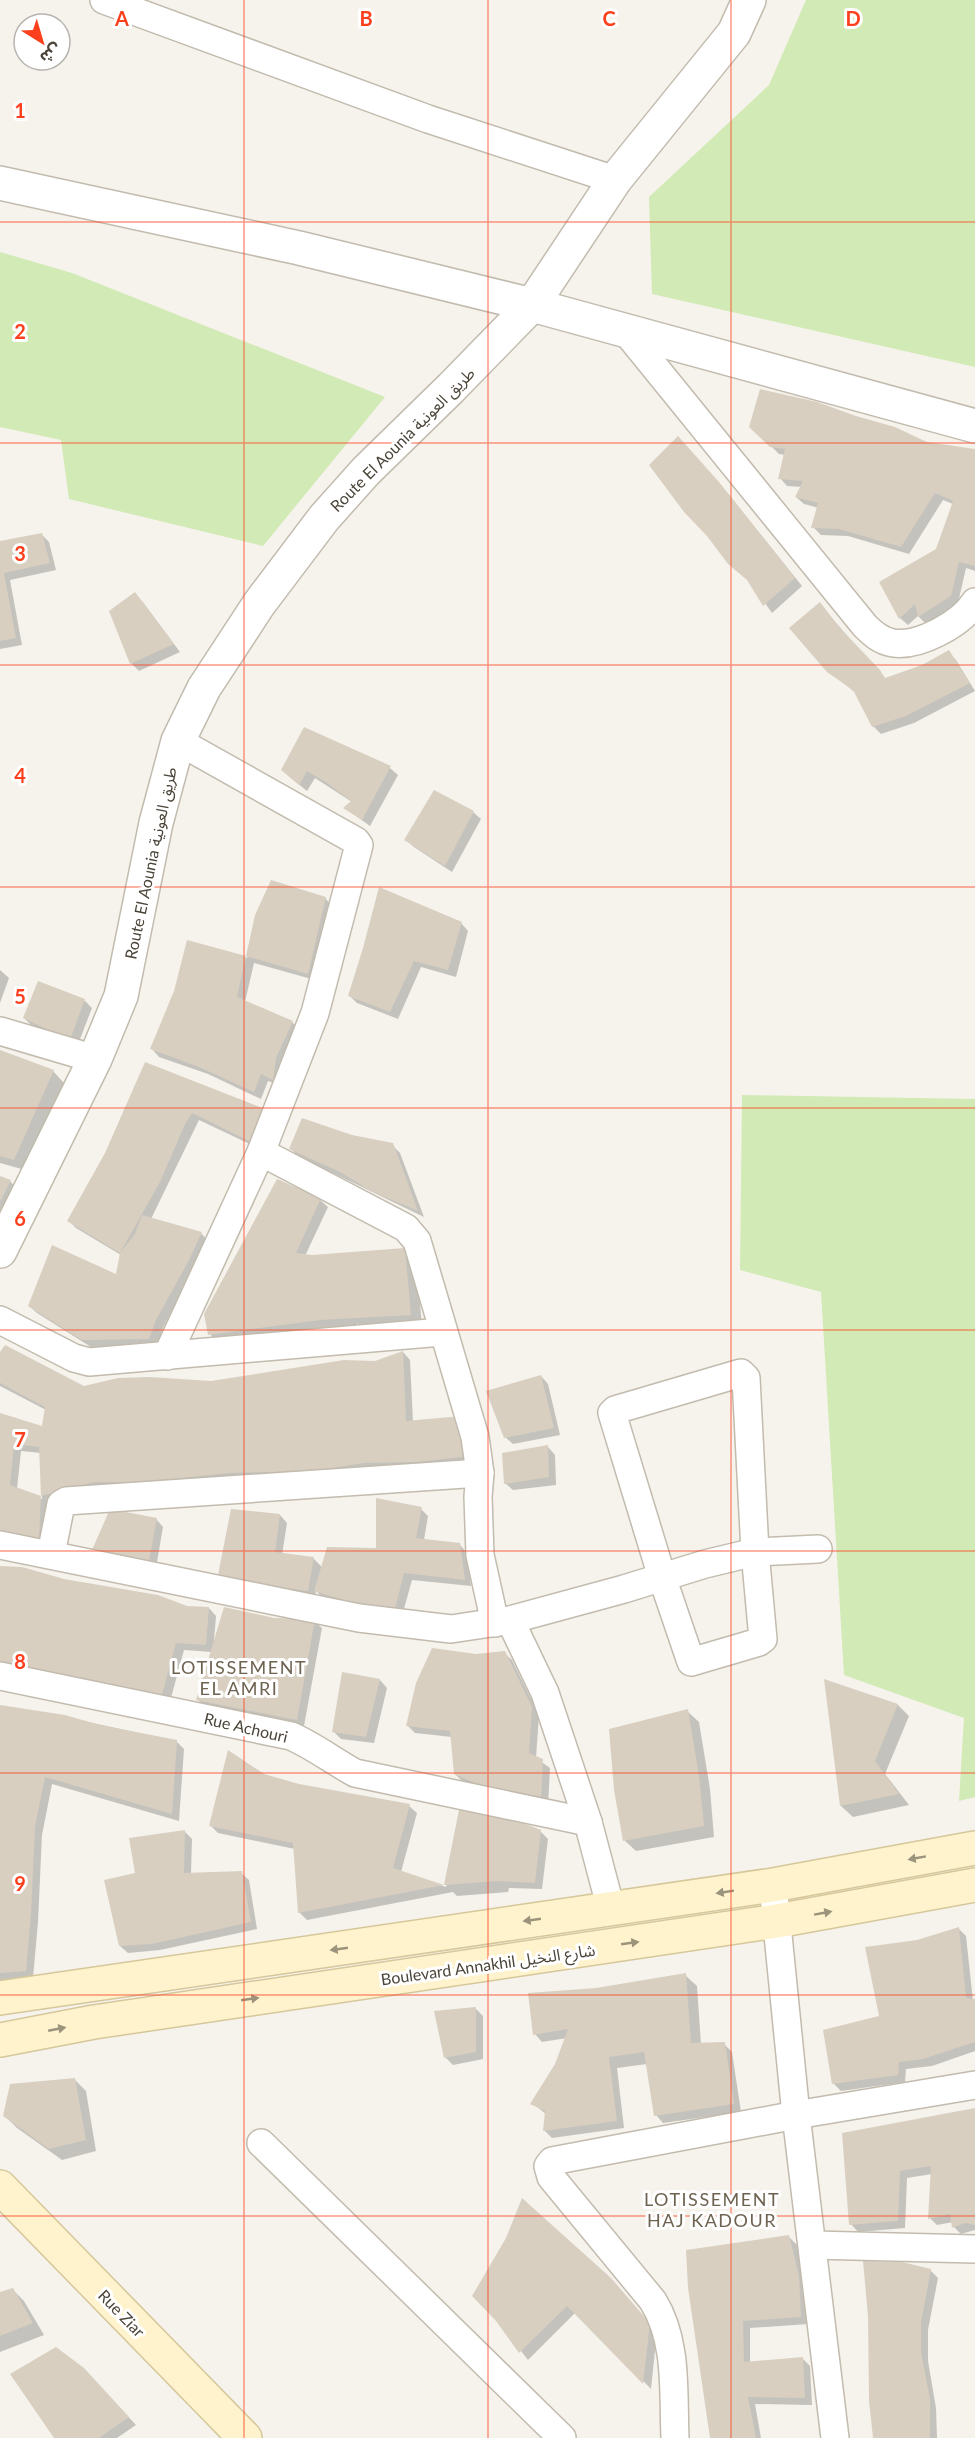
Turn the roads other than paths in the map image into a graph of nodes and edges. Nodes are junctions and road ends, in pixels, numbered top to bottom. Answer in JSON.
{"nodes":[{"id":1,"x":749,"y":0,"type":"edge"},
{"id":2,"x":120,"y":3,"type":"edge"},
{"id":3,"x":615,"y":180,"type":"junction"},
{"id":4,"x":0,"y":183,"type":"edge"},
{"id":5,"x":532,"y":305,"type":"junction"},
{"id":6,"x":623,"y":328,"type":"junction"},
{"id":7,"x":975,"y":426,"type":"edge"},
{"id":8,"x":975,"y":602,"type":"edge"},
{"id":9,"x":178,"y":741,"type":"junction"},
{"id":10,"x":0,"y":1031,"type":"edge"},
{"id":11,"x":95,"y":1059,"type":"junction"},
{"id":12,"x":261,"y":1152,"type":"junction"},
{"id":13,"x":0,"y":1251,"type":"edge"},
{"id":14,"x":0,"y":1320,"type":"edge"},
{"id":15,"x":442,"y":1332,"type":"junction"},
{"id":16,"x":167,"y":1356,"type":"junction"},
{"id":17,"x":480,"y":1473,"type":"junction"},
{"id":18,"x":0,"y":1545,"type":"edge"},
{"id":19,"x":818,"y":1549,"type":"dead end"},
{"id":20,"x":755,"y":1552,"type":"junction"},
{"id":21,"x":51,"y":1554,"type":"junction"},
{"id":22,"x":662,"y":1577,"type":"junction"},
{"id":23,"x":503,"y":1622,"type":"junction"},
{"id":24,"x":0,"y":1676,"type":"edge"},
{"id":25,"x":588,"y":1822,"type":"junction"},
{"id":26,"x":975,"y":1848,"type":"edge"},
{"id":27,"x":773,"y":1885,"type":"junction"},
{"id":28,"x":975,"y":1885,"type":"edge"},
{"id":29,"x":611,"y":1909,"type":"junction"},
{"id":30,"x":777,"y":1921,"type":"junction"},
{"id":31,"x":0,"y":1998,"type":"edge"},
{"id":32,"x":0,"y":2040,"type":"edge"},
{"id":33,"x":975,"y":2085,"type":"edge"},
{"id":34,"x":796,"y":2115,"type":"junction"},
{"id":35,"x":261,"y":2143,"type":"dead end"},
{"id":36,"x":0,"y":2187,"type":"edge"},
{"id":37,"x":813,"y":2245,"type":"junction"},
{"id":38,"x":975,"y":2249,"type":"edge"},
{"id":39,"x":245,"y":2438,"type":"edge"},
{"id":40,"x":562,"y":2438,"type":"edge"},
{"id":41,"x":675,"y":2438,"type":"edge"},
{"id":42,"x":835,"y":2438,"type":"edge"}],
"edges":[{"from":1,"to":3,"type":"street","name":"Route El Aounia طريق العونية"},
{"from":2,"to":3,"type":"street"},
{"from":3,"to":5,"type":"street","name":"Route El Aounia طريق العونية"},
{"from":4,"to":5,"type":"street"},
{"from":5,"to":6,"type":"street"},
{"from":5,"to":9,"type":"street","name":"Route El Aounia طريق العونية"},
{"from":6,"to":7,"type":"street"},
{"from":6,"to":8,"type":"street"},
{"from":9,"to":11,"type":"street","name":"Route El Aounia طريق العونية"},
{"from":9,"to":12,"type":"street"},
{"from":10,"to":11,"type":"street"},
{"from":11,"to":13,"type":"street","name":"Route El Aounia طريق العونية"},
{"from":12,"to":15,"type":"street"},
{"from":12,"to":16,"type":"street"},
{"from":14,"to":16,"type":"street"},
{"from":15,"to":16,"type":"street"},
{"from":15,"to":17,"type":"street"},
{"from":17,"to":21,"type":"street"},
{"from":17,"to":23,"type":"street"},
{"from":18,"to":21,"type":"street"},
{"from":19,"to":20,"type":"street"},
{"from":20,"to":22,"type":"street"},
{"from":20,"to":22,"type":"street"},
{"from":20,"to":22,"type":"street"},
{"from":21,"to":23,"type":"street"},
{"from":22,"to":23,"type":"street"},
{"from":23,"to":25,"type":"street"},
{"from":24,"to":25,"type":"street","name":"Rue Achouri"},
{"from":25,"to":29,"type":"street"},
{"from":26,"to":27,"type":"main road","one_way":true},
{"from":27,"to":29,"type":"main road","one_way":true},
{"from":27,"to":30,"type":"street"},
{"from":30,"to":28,"type":"main road","name":"Boulevard Annakhil شارع النخيل","one_way":true},
{"from":29,"to":31,"type":"main road","one_way":true},
{"from":32,"to":30,"type":"main road","name":"Boulevard Annakhil شارع النخيل","one_way":true},
{"from":30,"to":34,"type":"street"},
{"from":33,"to":34,"type":"street"},
{"from":34,"to":37,"type":"street"},
{"from":34,"to":41,"type":"street"},
{"from":35,"to":40,"type":"street"},
{"from":36,"to":39,"type":"main road","name":"Rue Ziar"},
{"from":37,"to":38,"type":"street"},
{"from":37,"to":42,"type":"street"}]}
